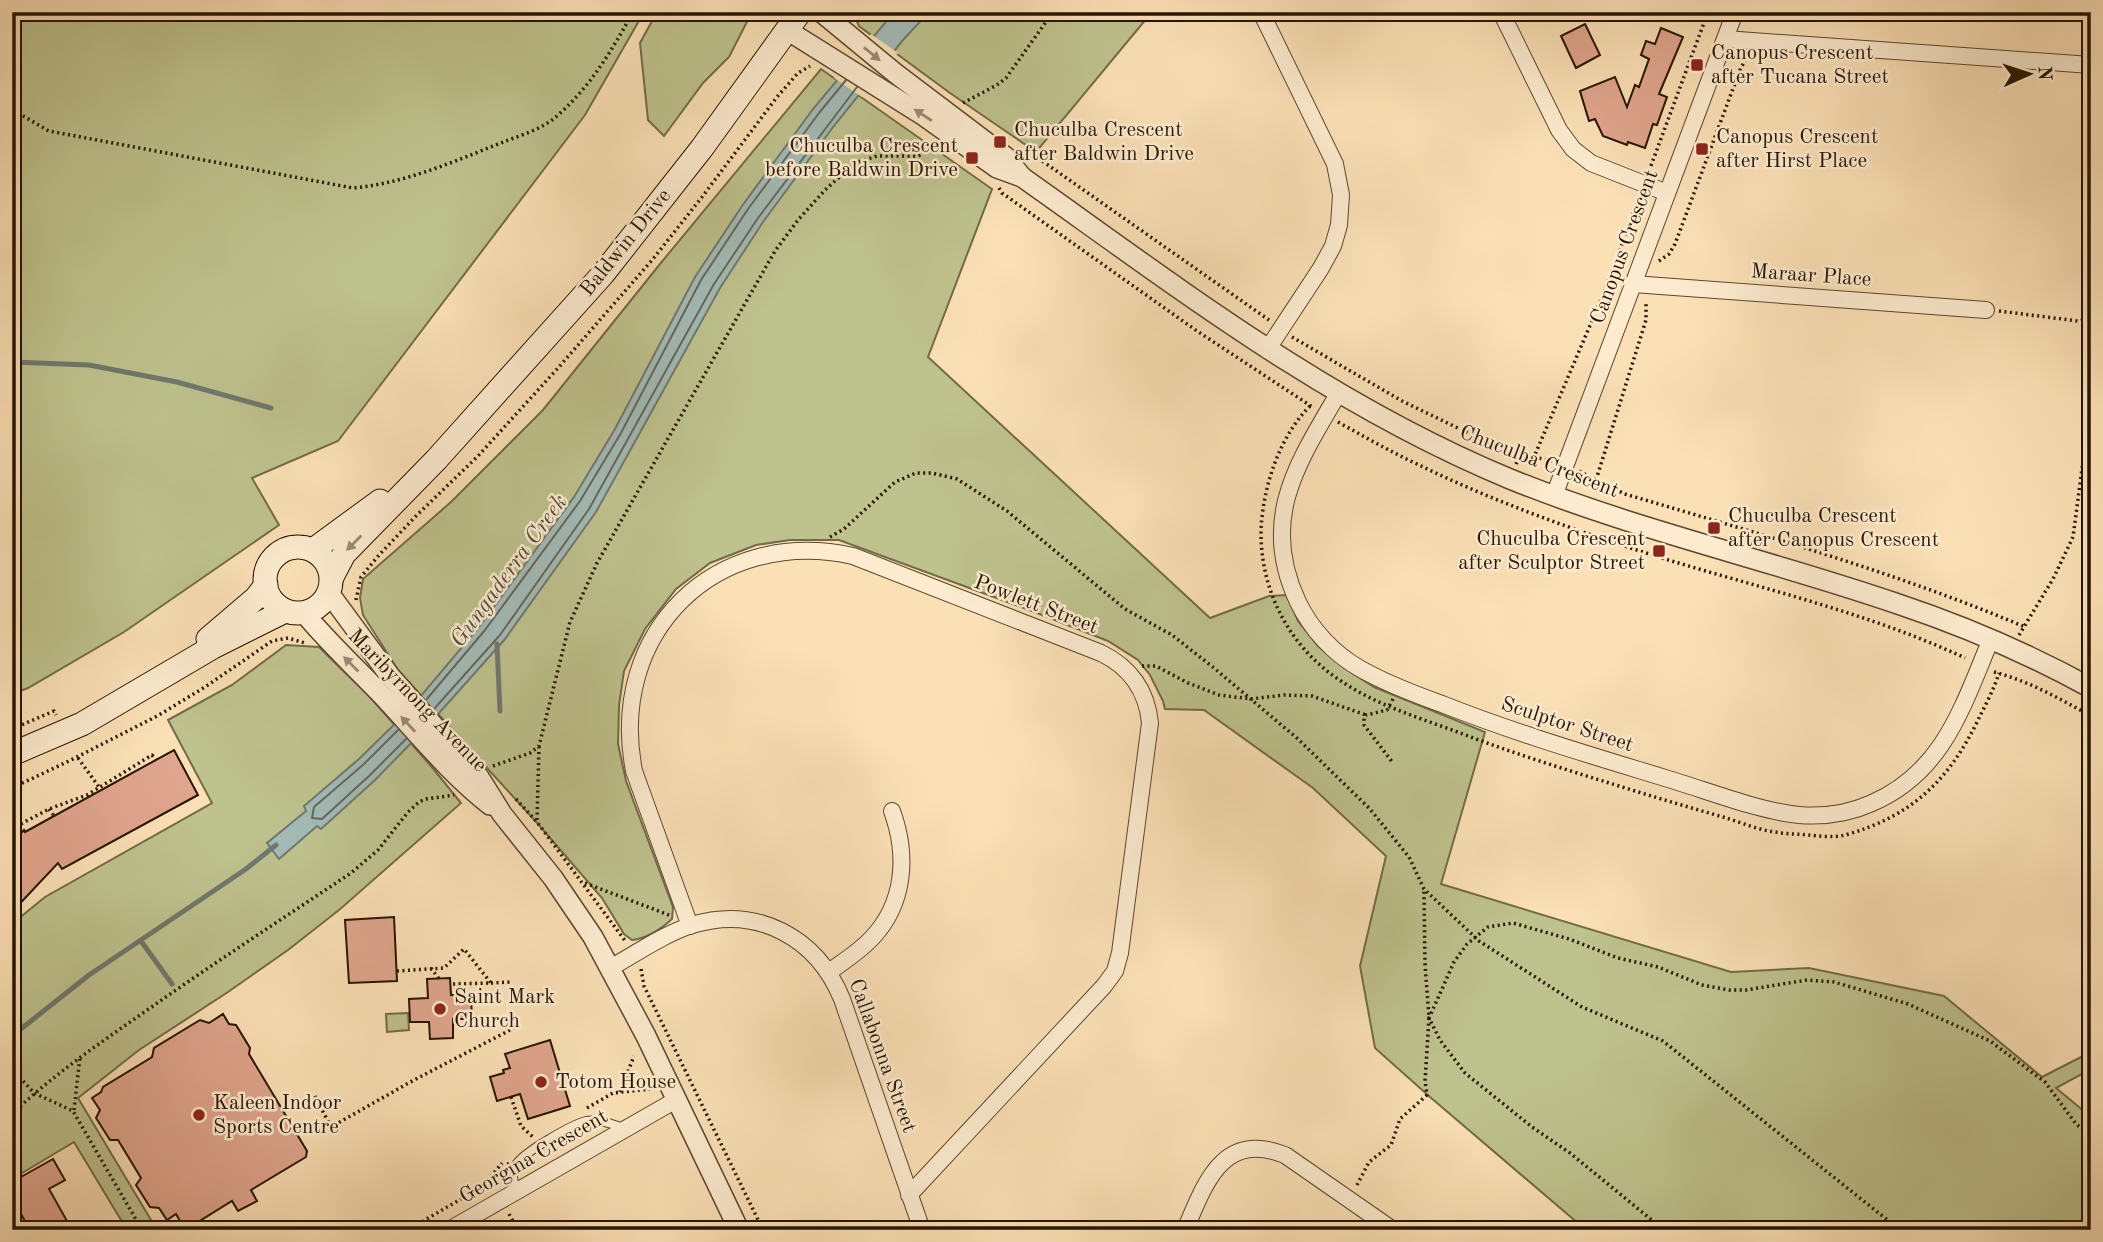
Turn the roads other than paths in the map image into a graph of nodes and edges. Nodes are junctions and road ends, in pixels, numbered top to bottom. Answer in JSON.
{"nodes":[{"id":1,"x":821,"y":12,"type":"edge"},
{"id":2,"x":1261,"y":12,"type":"edge"},
{"id":3,"x":1501,"y":12,"type":"edge"},
{"id":4,"x":1735,"y":12,"type":"edge"},
{"id":5,"x":793,"y":21,"type":"edge"},
{"id":6,"x":1725,"y":39,"type":"junction"},
{"id":7,"x":2091,"y":65,"type":"edge"},
{"id":8,"x":948,"y":122,"type":"junction"},
{"id":9,"x":1667,"y":193,"type":"junction"},
{"id":10,"x":1641,"y":285,"type":"junction"},
{"id":11,"x":1986,"y":310,"type":"road end"},
{"id":12,"x":1268,"y":350,"type":"junction"},
{"id":13,"x":1338,"y":394,"type":"junction"},
{"id":14,"x":436,"y":460,"type":"junction"},
{"id":15,"x":1554,"y":496,"type":"junction"},
{"id":16,"x":313,"y":550,"type":"junction"},
{"id":17,"x":266,"y":585,"type":"junction"},
{"id":18,"x":330,"y":585,"type":"junction"},
{"id":19,"x":294,"y":612,"type":"junction"},
{"id":20,"x":1991,"y":639,"type":"junction"},
{"id":21,"x":171,"y":670,"type":"junction"},
{"id":22,"x":383,"y":683,"type":"junction"},
{"id":23,"x":2091,"y":688,"type":"edge"},
{"id":24,"x":12,"y":754,"type":"edge"},
{"id":25,"x":892,"y":811,"type":"dead end"},
{"id":26,"x":689,"y":923,"type":"junction"},
{"id":27,"x":610,"y":968,"type":"junction"},
{"id":28,"x":829,"y":972,"type":"junction"},
{"id":29,"x":676,"y":1100,"type":"junction"},
{"id":30,"x":626,"y":1129,"type":"junction"},
{"id":31,"x":517,"y":1191,"type":"junction"},
{"id":32,"x":909,"y":1195,"type":"junction"},
{"id":33,"x":449,"y":1230,"type":"edge"},
{"id":34,"x":739,"y":1230,"type":"edge"},
{"id":35,"x":922,"y":1230,"type":"edge"},
{"id":36,"x":1185,"y":1230,"type":"edge"},
{"id":37,"x":1393,"y":1230,"type":"edge"}],
"edges":[{"from":1,"to":8,"type":"street","name":"Chuculba Crescent","one_way":true},
{"from":2,"to":12,"type":"street"},
{"from":3,"to":9,"type":"street"},
{"from":4,"to":6,"type":"street","name":"Canopus Crescent"},
{"from":8,"to":5,"type":"street","name":"Chuculba Crescent","one_way":true},
{"from":5,"to":14,"type":"main road","name":"Baldwin Drive"},
{"from":6,"to":7,"type":"street"},
{"from":6,"to":9,"type":"street","name":"Canopus Crescent"},
{"from":8,"to":12,"type":"street","name":"Chuculba Crescent"},
{"from":9,"to":10,"type":"street","name":"Canopus Crescent"},
{"from":10,"to":11,"type":"street","name":"Maraar Place"},
{"from":10,"to":15,"type":"street","name":"Canopus Crescent"},
{"from":12,"to":13,"type":"street","name":"Chuculba Crescent"},
{"from":13,"to":15,"type":"street","name":"Chuculba Crescent"},
{"from":13,"to":20,"type":"street","name":"Sculptor Street"},
{"from":14,"to":16,"type":"main road","name":"Baldwin Drive"},
{"from":14,"to":18,"type":"main road","name":"Baldwin Drive","one_way":true},
{"from":15,"to":20,"type":"street","name":"Chuculba Crescent"},
{"from":16,"to":17,"type":"main road"},
{"from":16,"to":18,"type":"main road"},
{"from":17,"to":19,"type":"main road"},
{"from":17,"to":21,"type":"main road"},
{"from":18,"to":19,"type":"main road"},
{"from":18,"to":22,"type":"street","name":"Maribyrnong Avenue"},
{"from":19,"to":21,"type":"main road"},
{"from":22,"to":19,"type":"street","name":"Maribyrnong Avenue","one_way":true},
{"from":20,"to":23,"type":"street","name":"Chuculba Crescent"},
{"from":21,"to":24,"type":"main road"},
{"from":22,"to":27,"type":"street","name":"Maribyrnong Avenue"},
{"from":25,"to":28,"type":"street"},
{"from":26,"to":27,"type":"street","name":"Callabonna Street"},
{"from":26,"to":28,"type":"street","name":"Callabonna Street"},
{"from":26,"to":32,"type":"street","name":"Powlett Street"},
{"from":27,"to":29,"type":"street","name":"Maribyrnong Avenue"},
{"from":28,"to":32,"type":"street","name":"Callabonna Street"},
{"from":29,"to":30,"type":"street","name":"Georgina Crescent"},
{"from":29,"to":34,"type":"street","name":"Maribyrnong Avenue"},
{"from":30,"to":31,"type":"street","name":"Georgina Crescent"},
{"from":30,"to":31,"type":"lane"},
{"from":31,"to":33,"type":"street","name":"Georgina Crescent"},
{"from":32,"to":35,"type":"street","name":"Callabonna Street"},
{"from":36,"to":37,"type":"street"}]}
